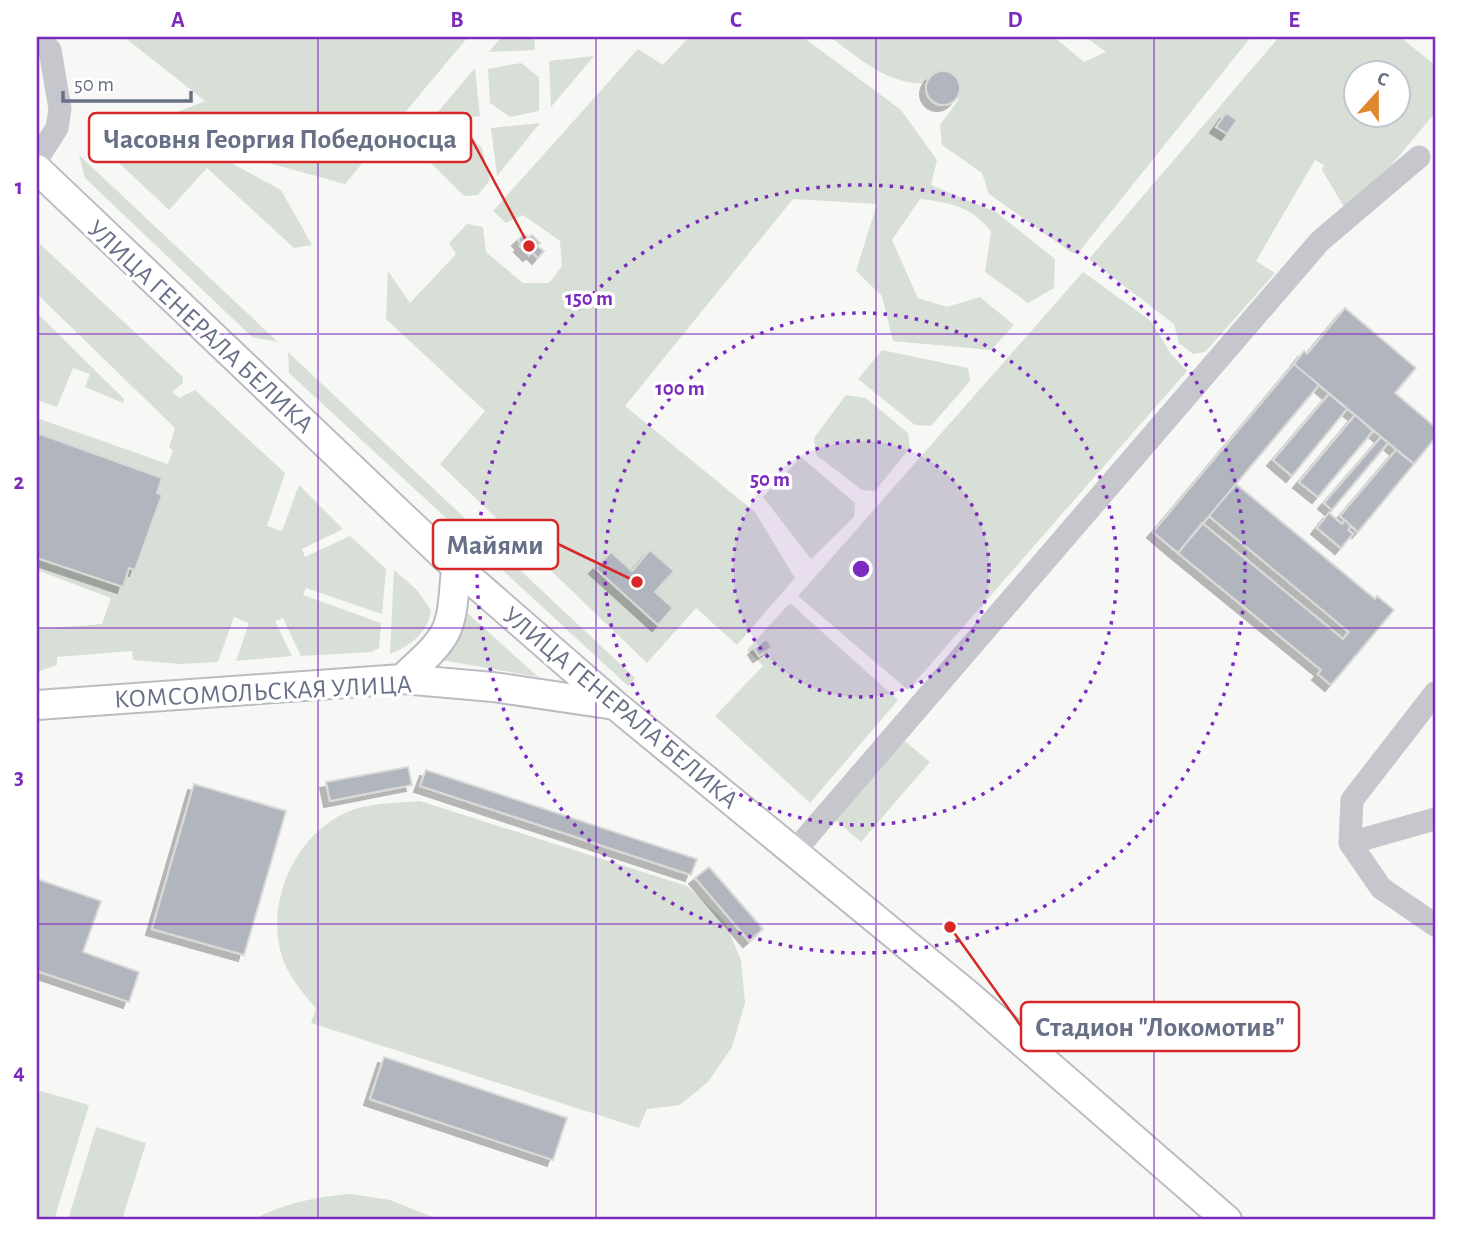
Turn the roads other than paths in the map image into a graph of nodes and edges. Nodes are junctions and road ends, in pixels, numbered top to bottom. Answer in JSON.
{"nodes":[{"id":1,"x":38,"y":37,"type":"edge"},
{"id":2,"x":1419,"y":157,"type":"dead end"},
{"id":3,"x":37,"y":159,"type":"edge"},
{"id":4,"x":37,"y":169,"type":"edge"},
{"id":5,"x":456,"y":567,"type":"junction"},
{"id":6,"x":402,"y":679,"type":"junction"},
{"id":7,"x":1435,"y":694,"type":"edge"},
{"id":8,"x":37,"y":705,"type":"edge"},
{"id":9,"x":615,"y":705,"type":"junction"},
{"id":10,"x":1435,"y":819,"type":"edge"},
{"id":11,"x":1350,"y":843,"type":"junction"},
{"id":12,"x":793,"y":853,"type":"junction"},
{"id":13,"x":1435,"y":925,"type":"edge"},
{"id":14,"x":1227,"y":1220,"type":"edge"}],
"edges":[{"from":1,"to":3,"type":"street"},
{"from":2,"to":12,"type":"street"},
{"from":4,"to":5,"type":"main road","name":"УЛИЦА ГЕНЕРАЛА БЕЛИКА"},
{"from":5,"to":6,"type":"main road"},
{"from":5,"to":9,"type":"main road","name":"УЛИЦА ГЕНЕРАЛА БЕЛИКА"},
{"from":6,"to":8,"type":"main road","name":"КОМСОМОЛЬСКАЯ УЛИЦА"},
{"from":6,"to":9,"type":"main road","name":"КОМСОМОЛЬСКАЯ УЛИЦА"},
{"from":7,"to":11,"type":"street"},
{"from":9,"to":12,"type":"main road","name":"УЛИЦА ГЕНЕРАЛА БЕЛИКА"},
{"from":10,"to":11,"type":"street"},
{"from":11,"to":13,"type":"street"},
{"from":12,"to":14,"type":"main road","name":"УЛИЦА ГЕНЕРАЛА БЕЛИКА"}]}
